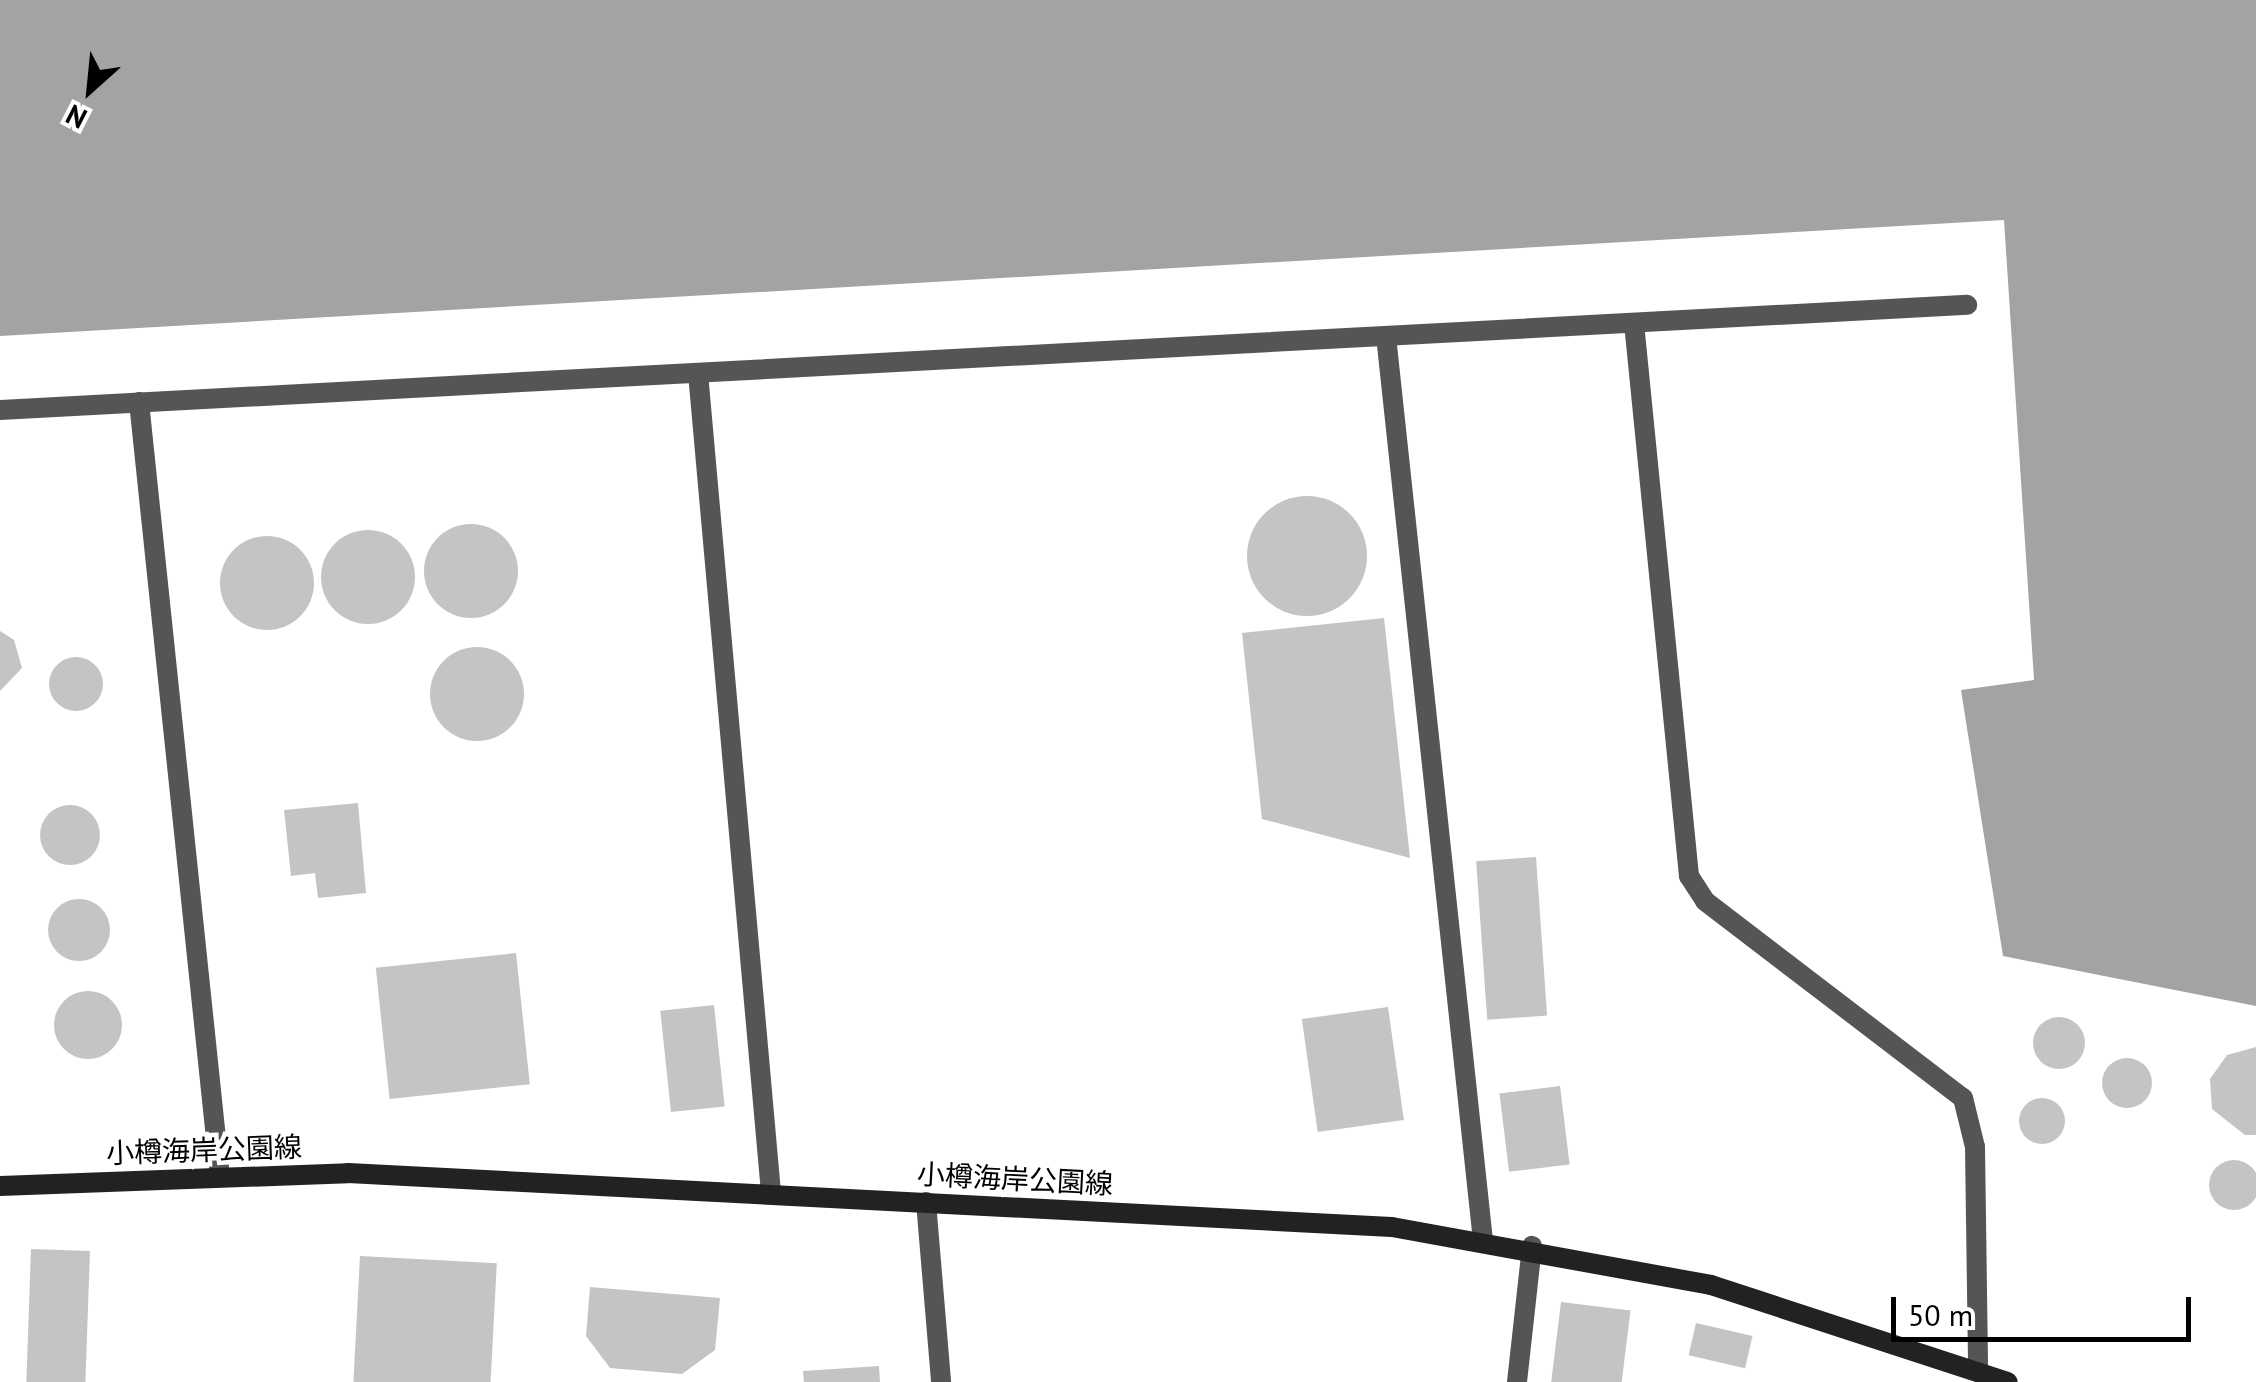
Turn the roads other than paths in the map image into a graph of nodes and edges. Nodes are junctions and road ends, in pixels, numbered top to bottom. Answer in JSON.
{"nodes":[{"id":1,"x":1967,"y":305,"type":"dead end"},
{"id":2,"x":1634,"y":322,"type":"junction"},
{"id":3,"x":1386,"y":336,"type":"junction"},
{"id":4,"x":698,"y":373,"type":"junction"},
{"id":5,"x":139,"y":402,"type":"junction"},
{"id":6,"x":0,"y":410,"type":"edge"},
{"id":7,"x":220,"y":1176,"type":"junction"},
{"id":8,"x":0,"y":1186,"type":"edge"},
{"id":9,"x":771,"y":1192,"type":"junction"},
{"id":10,"x":926,"y":1202,"type":"junction"},
{"id":11,"x":1482,"y":1240,"type":"junction"},
{"id":12,"x":1532,"y":1246,"type":"junction"},
{"id":13,"x":1978,"y":1371,"type":"junction"},
{"id":14,"x":940,"y":1382,"type":"edge"},
{"id":15,"x":1517,"y":1382,"type":"edge"},
{"id":16,"x":2008,"y":1382,"type":"edge"}],
"edges":[{"from":1,"to":2,"type":"street"},
{"from":2,"to":3,"type":"street"},
{"from":2,"to":13,"type":"street"},
{"from":3,"to":4,"type":"street"},
{"from":3,"to":11,"type":"street"},
{"from":4,"to":5,"type":"street"},
{"from":4,"to":9,"type":"street"},
{"from":5,"to":6,"type":"street"},
{"from":5,"to":7,"type":"street"},
{"from":7,"to":8,"type":"main road","name":"小樽海岸公園線"},
{"from":7,"to":9,"type":"main road","name":"小樽海岸公園線"},
{"from":9,"to":10,"type":"main road","name":"小樽海岸公園線"},
{"from":10,"to":11,"type":"main road","name":"小樽海岸公園線"},
{"from":10,"to":14,"type":"street"},
{"from":11,"to":12,"type":"main road","name":"小樽海岸公園線"},
{"from":12,"to":13,"type":"main road","name":"小樽海岸公園線"},
{"from":12,"to":15,"type":"street"},
{"from":13,"to":16,"type":"main road","name":"小樽海岸公園線"}]}
